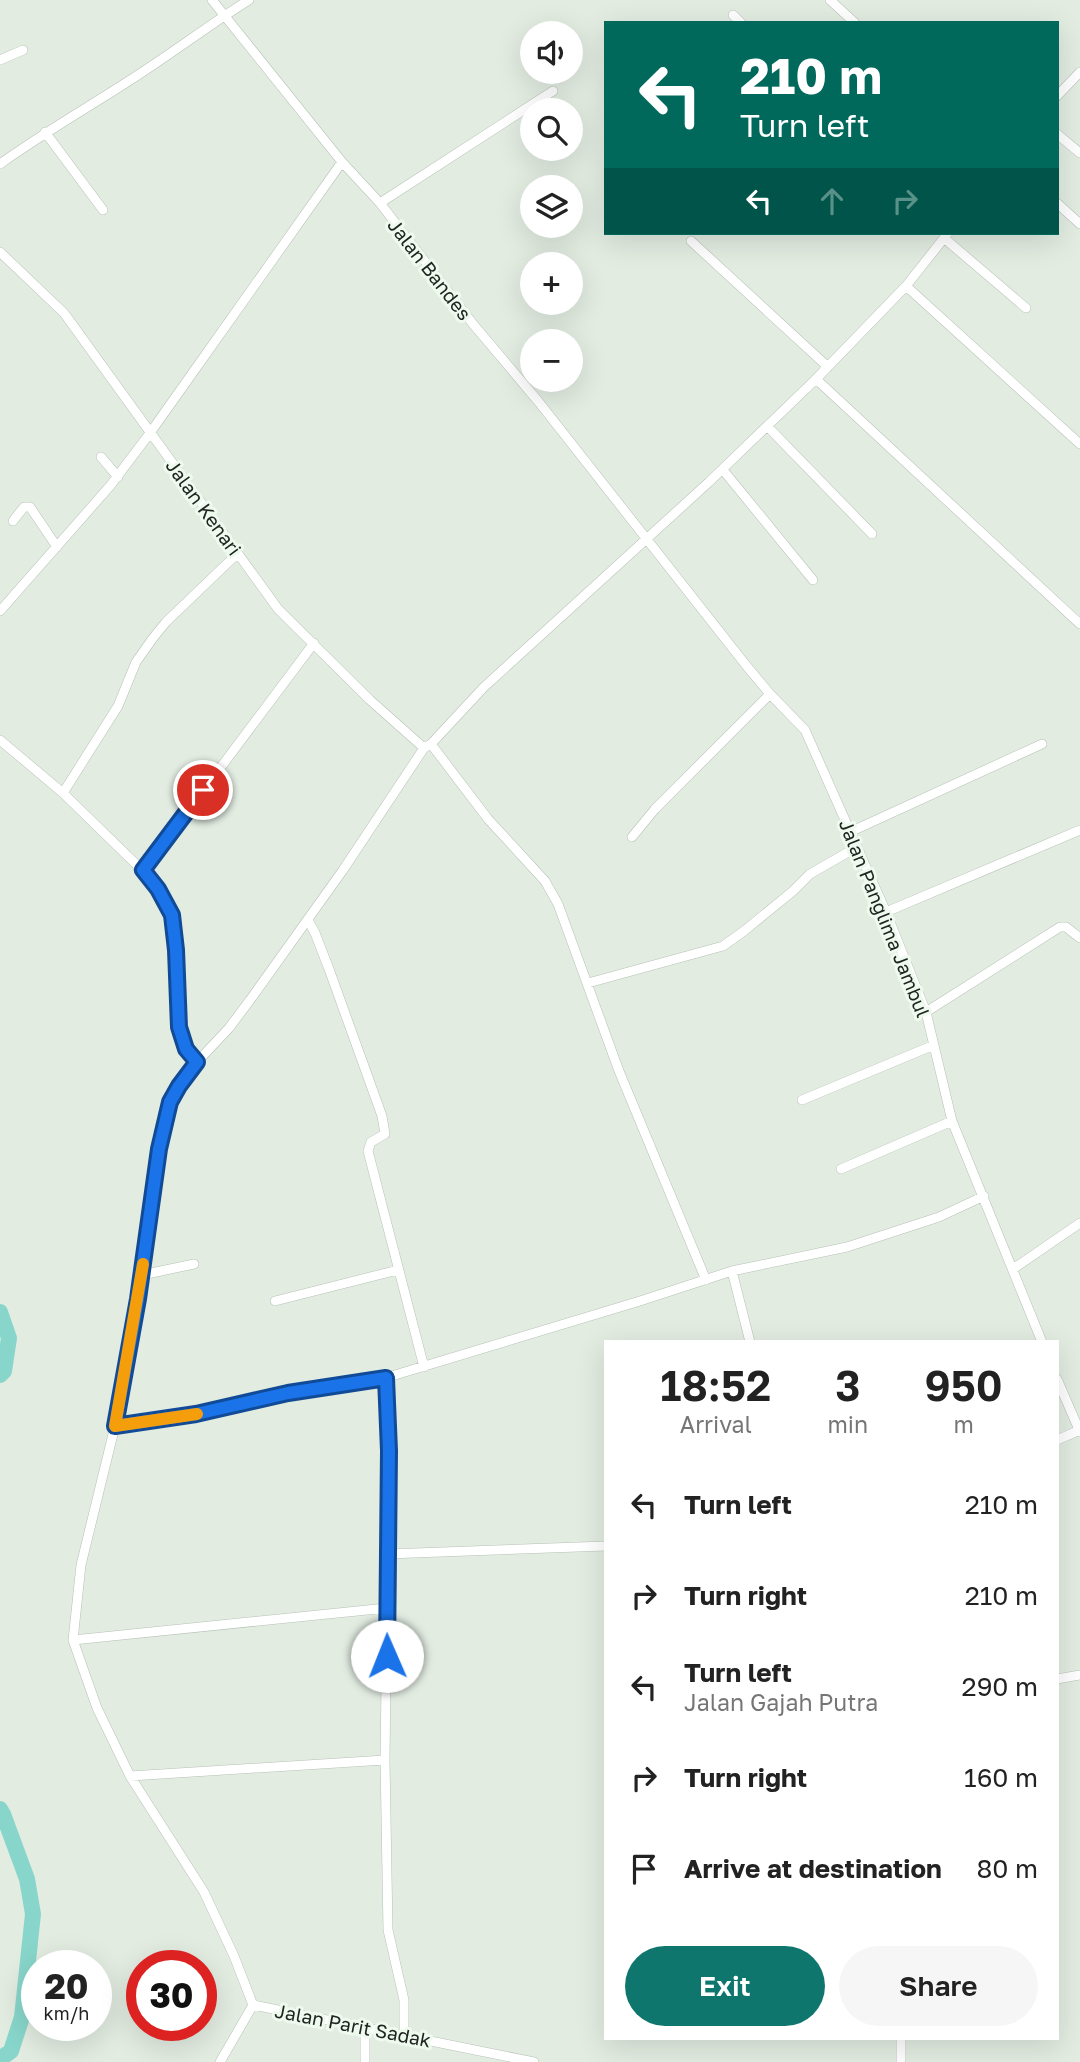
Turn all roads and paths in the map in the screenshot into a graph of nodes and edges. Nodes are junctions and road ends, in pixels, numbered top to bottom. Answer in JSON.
{"nodes":[{"id":1,"x":212,"y":0,"type":"edge"},
{"id":2,"x":249,"y":0,"type":"edge"},
{"id":3,"x":830,"y":0,"type":"edge"},
{"id":4,"x":224,"y":15,"type":"junction"},
{"id":5,"x":733,"y":15,"type":"dead end"},
{"id":6,"x":739,"y":21,"type":"edge"},
{"id":7,"x":853,"y":21,"type":"edge"},
{"id":8,"x":23,"y":50,"type":"dead end"},
{"id":9,"x":0,"y":60,"type":"edge"},
{"id":10,"x":1080,"y":72,"type":"edge"},
{"id":11,"x":553,"y":91,"type":"dead end"},
{"id":12,"x":1059,"y":94,"type":"edge"},
{"id":13,"x":45,"y":132,"type":"junction"},
{"id":14,"x":1059,"y":136,"type":"edge"},
{"id":15,"x":1080,"y":153,"type":"edge"},
{"id":16,"x":342,"y":162,"type":"junction"},
{"id":17,"x":0,"y":164,"type":"edge"},
{"id":18,"x":380,"y":203,"type":"junction"},
{"id":19,"x":1059,"y":205,"type":"edge"},
{"id":20,"x":103,"y":210,"type":"dead end"},
{"id":21,"x":1080,"y":224,"type":"edge"},
{"id":22,"x":946,"y":236,"type":"edge"},
{"id":23,"x":691,"y":241,"type":"dead end"},
{"id":24,"x":0,"y":251,"type":"edge"},
{"id":25,"x":906,"y":286,"type":"junction"},
{"id":26,"x":1026,"y":308,"type":"dead end"},
{"id":27,"x":828,"y":367,"type":"junction"},
{"id":28,"x":816,"y":379,"type":"junction"},
{"id":29,"x":767,"y":426,"type":"junction"},
{"id":30,"x":150,"y":433,"type":"junction"},
{"id":31,"x":1080,"y":444,"type":"edge"},
{"id":32,"x":101,"y":457,"type":"dead end"},
{"id":33,"x":723,"y":470,"type":"junction"},
{"id":34,"x":118,"y":477,"type":"junction"},
{"id":35,"x":13,"y":521,"type":"dead end"},
{"id":36,"x":872,"y":534,"type":"dead end"},
{"id":37,"x":646,"y":539,"type":"junction"},
{"id":38,"x":57,"y":547,"type":"junction"},
{"id":39,"x":237,"y":554,"type":"junction"},
{"id":40,"x":813,"y":580,"type":"dead end"},
{"id":41,"x":0,"y":611,"type":"edge"},
{"id":42,"x":1080,"y":624,"type":"edge"},
{"id":43,"x":314,"y":643,"type":"junction"},
{"id":44,"x":770,"y":694,"type":"junction"},
{"id":45,"x":0,"y":740,"type":"edge"},
{"id":46,"x":1042,"y":744,"type":"dead end"},
{"id":47,"x":428,"y":746,"type":"junction"},
{"id":48,"x":63,"y":793,"type":"junction"},
{"id":49,"x":1080,"y":830,"type":"edge"},
{"id":50,"x":850,"y":832,"type":"junction"},
{"id":51,"x":632,"y":837,"type":"dead end"},
{"id":52,"x":857,"y":847,"type":"junction"},
{"id":53,"x":143,"y":870,"type":"junction"},
{"id":54,"x":886,"y":912,"type":"junction"},
{"id":55,"x":308,"y":920,"type":"junction"},
{"id":56,"x":1080,"y":938,"type":"edge"},
{"id":57,"x":589,"y":984,"type":"junction"},
{"id":58,"x":926,"y":1012,"type":"junction"},
{"id":59,"x":934,"y":1045,"type":"junction"},
{"id":60,"x":197,"y":1062,"type":"junction"},
{"id":61,"x":802,"y":1100,"type":"dead end"},
{"id":62,"x":952,"y":1121,"type":"junction"},
{"id":63,"x":841,"y":1169,"type":"dead end"},
{"id":64,"x":984,"y":1196,"type":"junction"},
{"id":65,"x":1080,"y":1223,"type":"edge"},
{"id":66,"x":194,"y":1264,"type":"dead end"},
{"id":67,"x":1013,"y":1269,"type":"junction"},
{"id":68,"x":398,"y":1270,"type":"junction"},
{"id":69,"x":732,"y":1271,"type":"junction"},
{"id":70,"x":142,"y":1275,"type":"junction"},
{"id":71,"x":706,"y":1280,"type":"junction"},
{"id":72,"x":275,"y":1301,"type":"dead end"},
{"id":73,"x":749,"y":1340,"type":"edge"},
{"id":74,"x":1041,"y":1340,"type":"edge"},
{"id":75,"x":425,"y":1367,"type":"junction"},
{"id":76,"x":386,"y":1378,"type":"junction"},
{"id":77,"x":1059,"y":1384,"type":"edge"},
{"id":78,"x":115,"y":1426,"type":"junction"},
{"id":79,"x":1080,"y":1431,"type":"edge"},
{"id":80,"x":1059,"y":1439,"type":"edge"},
{"id":81,"x":604,"y":1546,"type":"edge"},
{"id":82,"x":387,"y":1554,"type":"junction"},
{"id":83,"x":387,"y":1608,"type":"junction"},
{"id":84,"x":74,"y":1640,"type":"junction"},
{"id":85,"x":1080,"y":1675,"type":"edge"},
{"id":86,"x":1059,"y":1679,"type":"edge"},
{"id":87,"x":385,"y":1760,"type":"junction"},
{"id":88,"x":130,"y":1776,"type":"junction"},
{"id":89,"x":254,"y":2005,"type":"junction"},
{"id":90,"x":364,"y":2034,"type":"junction"},
{"id":91,"x":404,"y":2035,"type":"junction"},
{"id":92,"x":901,"y":2040,"type":"edge"},
{"id":93,"x":220,"y":2062,"type":"edge"},
{"id":94,"x":365,"y":2062,"type":"edge"},
{"id":95,"x":534,"y":2062,"type":"edge"},
{"id":96,"x":901,"y":2062,"type":"edge"}],
"edges":[{"from":1,"to":4,"type":"street","name":"Jalan Bandes"},
{"from":2,"to":4,"type":"street"},
{"from":3,"to":7,"type":"street"},
{"from":4,"to":13,"type":"street"},
{"from":4,"to":16,"type":"street","name":"Jalan Bandes"},
{"from":5,"to":6,"type":"street"},
{"from":8,"to":9,"type":"street"},
{"from":10,"to":12,"type":"street"},
{"from":11,"to":18,"type":"street"},
{"from":13,"to":17,"type":"street"},
{"from":13,"to":20,"type":"street"},
{"from":14,"to":15,"type":"street"},
{"from":16,"to":18,"type":"street","name":"Jalan Bandes"},
{"from":16,"to":30,"type":"street"},
{"from":18,"to":37,"type":"street","name":"Jalan Bandes"},
{"from":19,"to":21,"type":"street"},
{"from":22,"to":25,"type":"street"},
{"from":22,"to":26,"type":"street"},
{"from":23,"to":27,"type":"street"},
{"from":24,"to":30,"type":"street","name":"Jalan Kenari"},
{"from":25,"to":27,"type":"street"},
{"from":25,"to":31,"type":"street"},
{"from":27,"to":28,"type":"street"},
{"from":28,"to":29,"type":"street"},
{"from":28,"to":42,"type":"street"},
{"from":29,"to":33,"type":"street"},
{"from":29,"to":36,"type":"street"},
{"from":30,"to":34,"type":"street"},
{"from":30,"to":39,"type":"street","name":"Jalan Kenari"},
{"from":32,"to":34,"type":"street"},
{"from":33,"to":37,"type":"street"},
{"from":33,"to":40,"type":"street"},
{"from":34,"to":38,"type":"street"},
{"from":35,"to":38,"type":"street"},
{"from":37,"to":44,"type":"street","name":"Jalan Panglima Jambul"},
{"from":37,"to":47,"type":"street"},
{"from":38,"to":41,"type":"street"},
{"from":39,"to":43,"type":"street","name":"Jalan Kenari"},
{"from":39,"to":48,"type":"street"},
{"from":43,"to":47,"type":"street","name":"Jalan Kenari"},
{"from":43,"to":53,"type":"street"},
{"from":44,"to":50,"type":"street","name":"Jalan Panglima Jambul"},
{"from":44,"to":51,"type":"street"},
{"from":45,"to":48,"type":"street"},
{"from":46,"to":50,"type":"street"},
{"from":47,"to":55,"type":"street"},
{"from":47,"to":57,"type":"street","name":"Jalan Kenari"},
{"from":48,"to":53,"type":"street"},
{"from":49,"to":54,"type":"street"},
{"from":50,"to":52,"type":"street","name":"Jalan Panglima Jambul"},
{"from":52,"to":54,"type":"street","name":"Jalan Panglima Jambul"},
{"from":52,"to":57,"type":"street"},
{"from":53,"to":60,"type":"street"},
{"from":54,"to":58,"type":"street","name":"Jalan Panglima Jambul"},
{"from":55,"to":60,"type":"street"},
{"from":55,"to":68,"type":"street"},
{"from":56,"to":58,"type":"street"},
{"from":57,"to":71,"type":"street","name":"Jalan Kenari"},
{"from":58,"to":59,"type":"street","name":"Jalan Panglima Jambul"},
{"from":59,"to":61,"type":"street"},
{"from":59,"to":62,"type":"street","name":"Jalan Panglima Jambul"},
{"from":60,"to":70,"type":"street"},
{"from":62,"to":63,"type":"street"},
{"from":62,"to":64,"type":"street","name":"Jalan Panglima Jambul"},
{"from":64,"to":67,"type":"street","name":"Jalan Panglima Jambul"},
{"from":64,"to":69,"type":"street"},
{"from":65,"to":67,"type":"street"},
{"from":66,"to":70,"type":"street"},
{"from":67,"to":74,"type":"street","name":"Jalan Panglima Jambul"},
{"from":68,"to":72,"type":"street"},
{"from":68,"to":75,"type":"street"},
{"from":69,"to":71,"type":"street"},
{"from":69,"to":73,"type":"street"},
{"from":70,"to":78,"type":"street"},
{"from":71,"to":75,"type":"street"},
{"from":75,"to":76,"type":"street"},
{"from":76,"to":78,"type":"street"},
{"from":76,"to":82,"type":"street"},
{"from":77,"to":79,"type":"street"},
{"from":78,"to":84,"type":"street"},
{"from":79,"to":80,"type":"street"},
{"from":81,"to":82,"type":"street"},
{"from":82,"to":83,"type":"street"},
{"from":83,"to":84,"type":"street"},
{"from":83,"to":87,"type":"street"},
{"from":84,"to":88,"type":"street"},
{"from":85,"to":86,"type":"street"},
{"from":87,"to":88,"type":"street"},
{"from":87,"to":91,"type":"street"},
{"from":88,"to":89,"type":"street"},
{"from":89,"to":90,"type":"street","name":"Jalan Parit Sadak"},
{"from":89,"to":93,"type":"street"},
{"from":90,"to":91,"type":"street","name":"Jalan Parit Sadak"},
{"from":90,"to":94,"type":"street"},
{"from":91,"to":95,"type":"street","name":"Jalan Parit Sadak"},
{"from":92,"to":96,"type":"street"}]}
